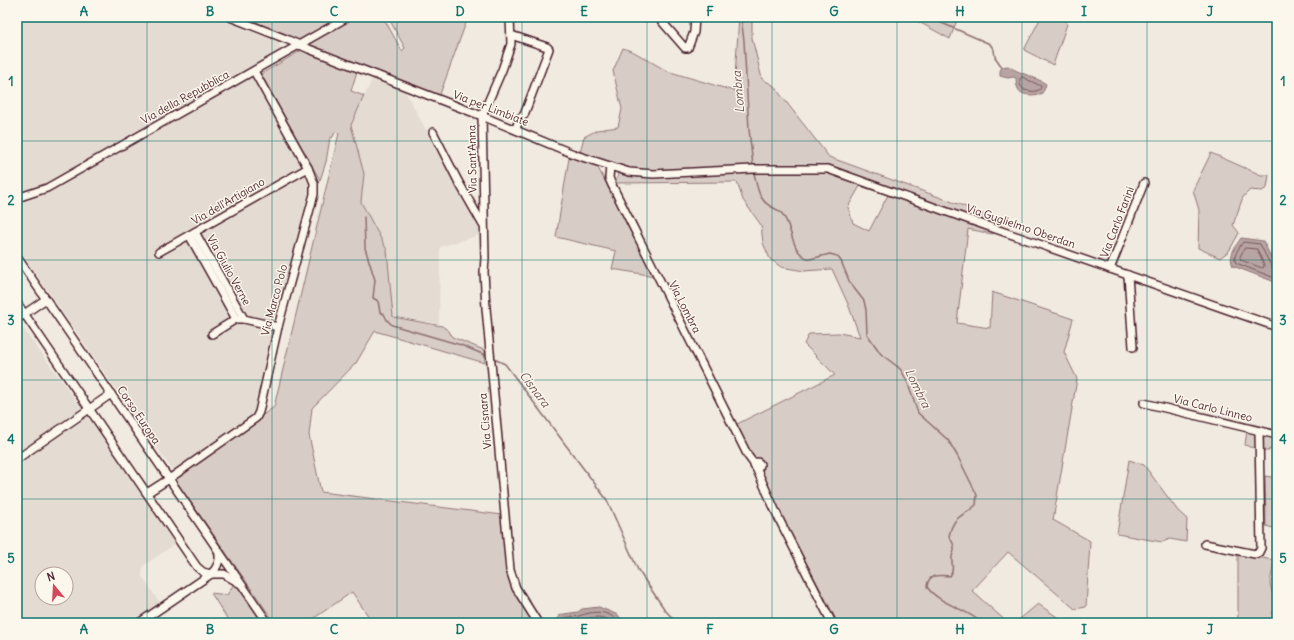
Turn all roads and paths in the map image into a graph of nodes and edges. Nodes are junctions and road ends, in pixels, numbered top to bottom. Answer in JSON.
{"nodes":[{"id":1,"x":230,"y":17,"type":"edge"},
{"id":2,"x":348,"y":17,"type":"edge"},
{"id":3,"x":510,"y":17,"type":"edge"},
{"id":4,"x":658,"y":17,"type":"edge"},
{"id":5,"x":695,"y":17,"type":"edge"},
{"id":6,"x":511,"y":34,"type":"junction"},
{"id":7,"x":299,"y":45,"type":"junction"},
{"id":8,"x":254,"y":71,"type":"junction"},
{"id":9,"x":482,"y":116,"type":"junction"},
{"id":10,"x":516,"y":129,"type":"junction"},
{"id":11,"x":433,"y":132,"type":"dead end"},
{"id":12,"x":610,"y":166,"type":"junction"},
{"id":13,"x":308,"y":168,"type":"junction"},
{"id":14,"x":753,"y":169,"type":"joint"},
{"id":15,"x":1144,"y":183,"type":"dead end"},
{"id":16,"x":31,"y":194,"type":"junction"},
{"id":17,"x":17,"y":198,"type":"edge"},
{"id":18,"x":17,"y":204,"type":"edge"},
{"id":19,"x":484,"y":210,"type":"joint"},
{"id":20,"x":484,"y":227,"type":"junction"},
{"id":21,"x":192,"y":234,"type":"junction"},
{"id":22,"x":158,"y":252,"type":"dead end"},
{"id":23,"x":17,"y":257,"type":"edge"},
{"id":24,"x":1110,"y":268,"type":"junction"},
{"id":25,"x":1128,"y":275,"type":"junction"},
{"id":26,"x":46,"y":298,"type":"junction"},
{"id":27,"x":17,"y":303,"type":"edge"},
{"id":28,"x":24,"y":314,"type":"junction"},
{"id":29,"x":17,"y":319,"type":"edge"},
{"id":30,"x":236,"y":319,"type":"junction"},
{"id":31,"x":244,"y":319,"type":"junction"},
{"id":32,"x":1277,"y":326,"type":"edge"},
{"id":33,"x":278,"y":327,"type":"junction"},
{"id":34,"x":212,"y":334,"type":"dead end"},
{"id":35,"x":1133,"y":347,"type":"dead end"},
{"id":36,"x":111,"y":394,"type":"junction"},
{"id":37,"x":1144,"y":403,"type":"dead end"},
{"id":38,"x":89,"y":410,"type":"junction"},
{"id":39,"x":1259,"y":431,"type":"junction"},
{"id":40,"x":1277,"y":435,"type":"edge"},
{"id":41,"x":17,"y":459,"type":"edge"},
{"id":42,"x":169,"y":479,"type":"junction"},
{"id":43,"x":147,"y":493,"type":"junction"},
{"id":44,"x":1205,"y":544,"type":"dead end"},
{"id":45,"x":216,"y":545,"type":"junction"},
{"id":46,"x":211,"y":574,"type":"junction"},
{"id":47,"x":242,"y":585,"type":"junction"},
{"id":48,"x":139,"y":623,"type":"edge"},
{"id":49,"x":268,"y":623,"type":"edge"},
{"id":50,"x":538,"y":623,"type":"edge"},
{"id":51,"x":832,"y":623,"type":"edge"}],
"edges":[{"from":1,"to":7,"type":"street","name":"Via per Limbiate"},
{"from":2,"to":7,"type":"street","name":"Via della Repubblica"},
{"from":3,"to":6,"type":"street","name":"Via Sant'Anna"},
{"from":4,"to":5,"type":"street"},
{"from":6,"to":9,"type":"street","name":"Via Sant'Anna"},
{"from":6,"to":10,"type":"street"},
{"from":7,"to":8,"type":"street","name":"Via della Repubblica"},
{"from":7,"to":9,"type":"street","name":"Via per Limbiate"},
{"from":8,"to":13,"type":"street","name":"Via Marco Polo"},
{"from":8,"to":16,"type":"street","name":"Via della Repubblica"},
{"from":9,"to":10,"type":"street","name":"Via per Limbiate"},
{"from":9,"to":19,"type":"street","name":"Via Sant'Anna"},
{"from":10,"to":12,"type":"street","name":"Via per Limbiate"},
{"from":11,"to":20,"type":"street"},
{"from":12,"to":14,"type":"street","name":"Via per Limbiate"},
{"from":12,"to":51,"type":"street","name":"Via Lombra"},
{"from":13,"to":21,"type":"street","name":"Via dell'Artigiano"},
{"from":13,"to":33,"type":"street","name":"Via Marco Polo"},
{"from":14,"to":24,"type":"street","name":"Via Guglielmo Oberdan"},
{"from":15,"to":24,"type":"street","name":"Via Carlo Farini"},
{"from":16,"to":17,"type":"street","name":"Via della Repubblica"},
{"from":16,"to":18,"type":"street","name":"Via della Repubblica"},
{"from":19,"to":20,"type":"street","name":"Via Cisnara"},
{"from":20,"to":50,"type":"street","name":"Via Cisnara"},
{"from":21,"to":22,"type":"street","name":"Via dell'Artigiano"},
{"from":21,"to":30,"type":"street","name":"Via Giulio Verne"},
{"from":21,"to":31,"type":"street","name":"Via Giulio Verne"},
{"from":23,"to":26,"type":"street","name":"Corso Europa"},
{"from":24,"to":25,"type":"street","name":"Via Guglielmo Oberdan"},
{"from":25,"to":32,"type":"street","name":"Via Guglielmo Oberdan"},
{"from":25,"to":35,"type":"street"},
{"from":26,"to":28,"type":"street"},
{"from":26,"to":36,"type":"street","name":"Corso Europa"},
{"from":27,"to":28,"type":"street","name":"Corso Europa"},
{"from":28,"to":29,"type":"street"},
{"from":28,"to":38,"type":"street","name":"Corso Europa"},
{"from":30,"to":31,"type":"street","name":"Via Giulio Verne"},
{"from":30,"to":34,"type":"street","name":"Via Giulio Verne"},
{"from":31,"to":33,"type":"street","name":"Via Giulio Verne"},
{"from":33,"to":42,"type":"street","name":"Via Marco Polo"},
{"from":36,"to":38,"type":"street"},
{"from":36,"to":42,"type":"street","name":"Corso Europa"},
{"from":37,"to":39,"type":"street","name":"Via Carlo Linneo"},
{"from":38,"to":41,"type":"street"},
{"from":38,"to":43,"type":"street","name":"Corso Europa"},
{"from":39,"to":40,"type":"street","name":"Via Carlo Linneo"},
{"from":39,"to":44,"type":"street"},
{"from":42,"to":43,"type":"street","name":"Via Marco Polo"},
{"from":42,"to":45,"type":"street","name":"Corso Europa"},
{"from":43,"to":46,"type":"street","name":"Corso Europa"},
{"from":45,"to":46,"type":"street"},
{"from":45,"to":47,"type":"street","name":"Corso Europa"},
{"from":46,"to":47,"type":"street","name":"Corso Europa"},
{"from":46,"to":48,"type":"street"},
{"from":47,"to":49,"type":"street","name":"Corso Europa"}]}
